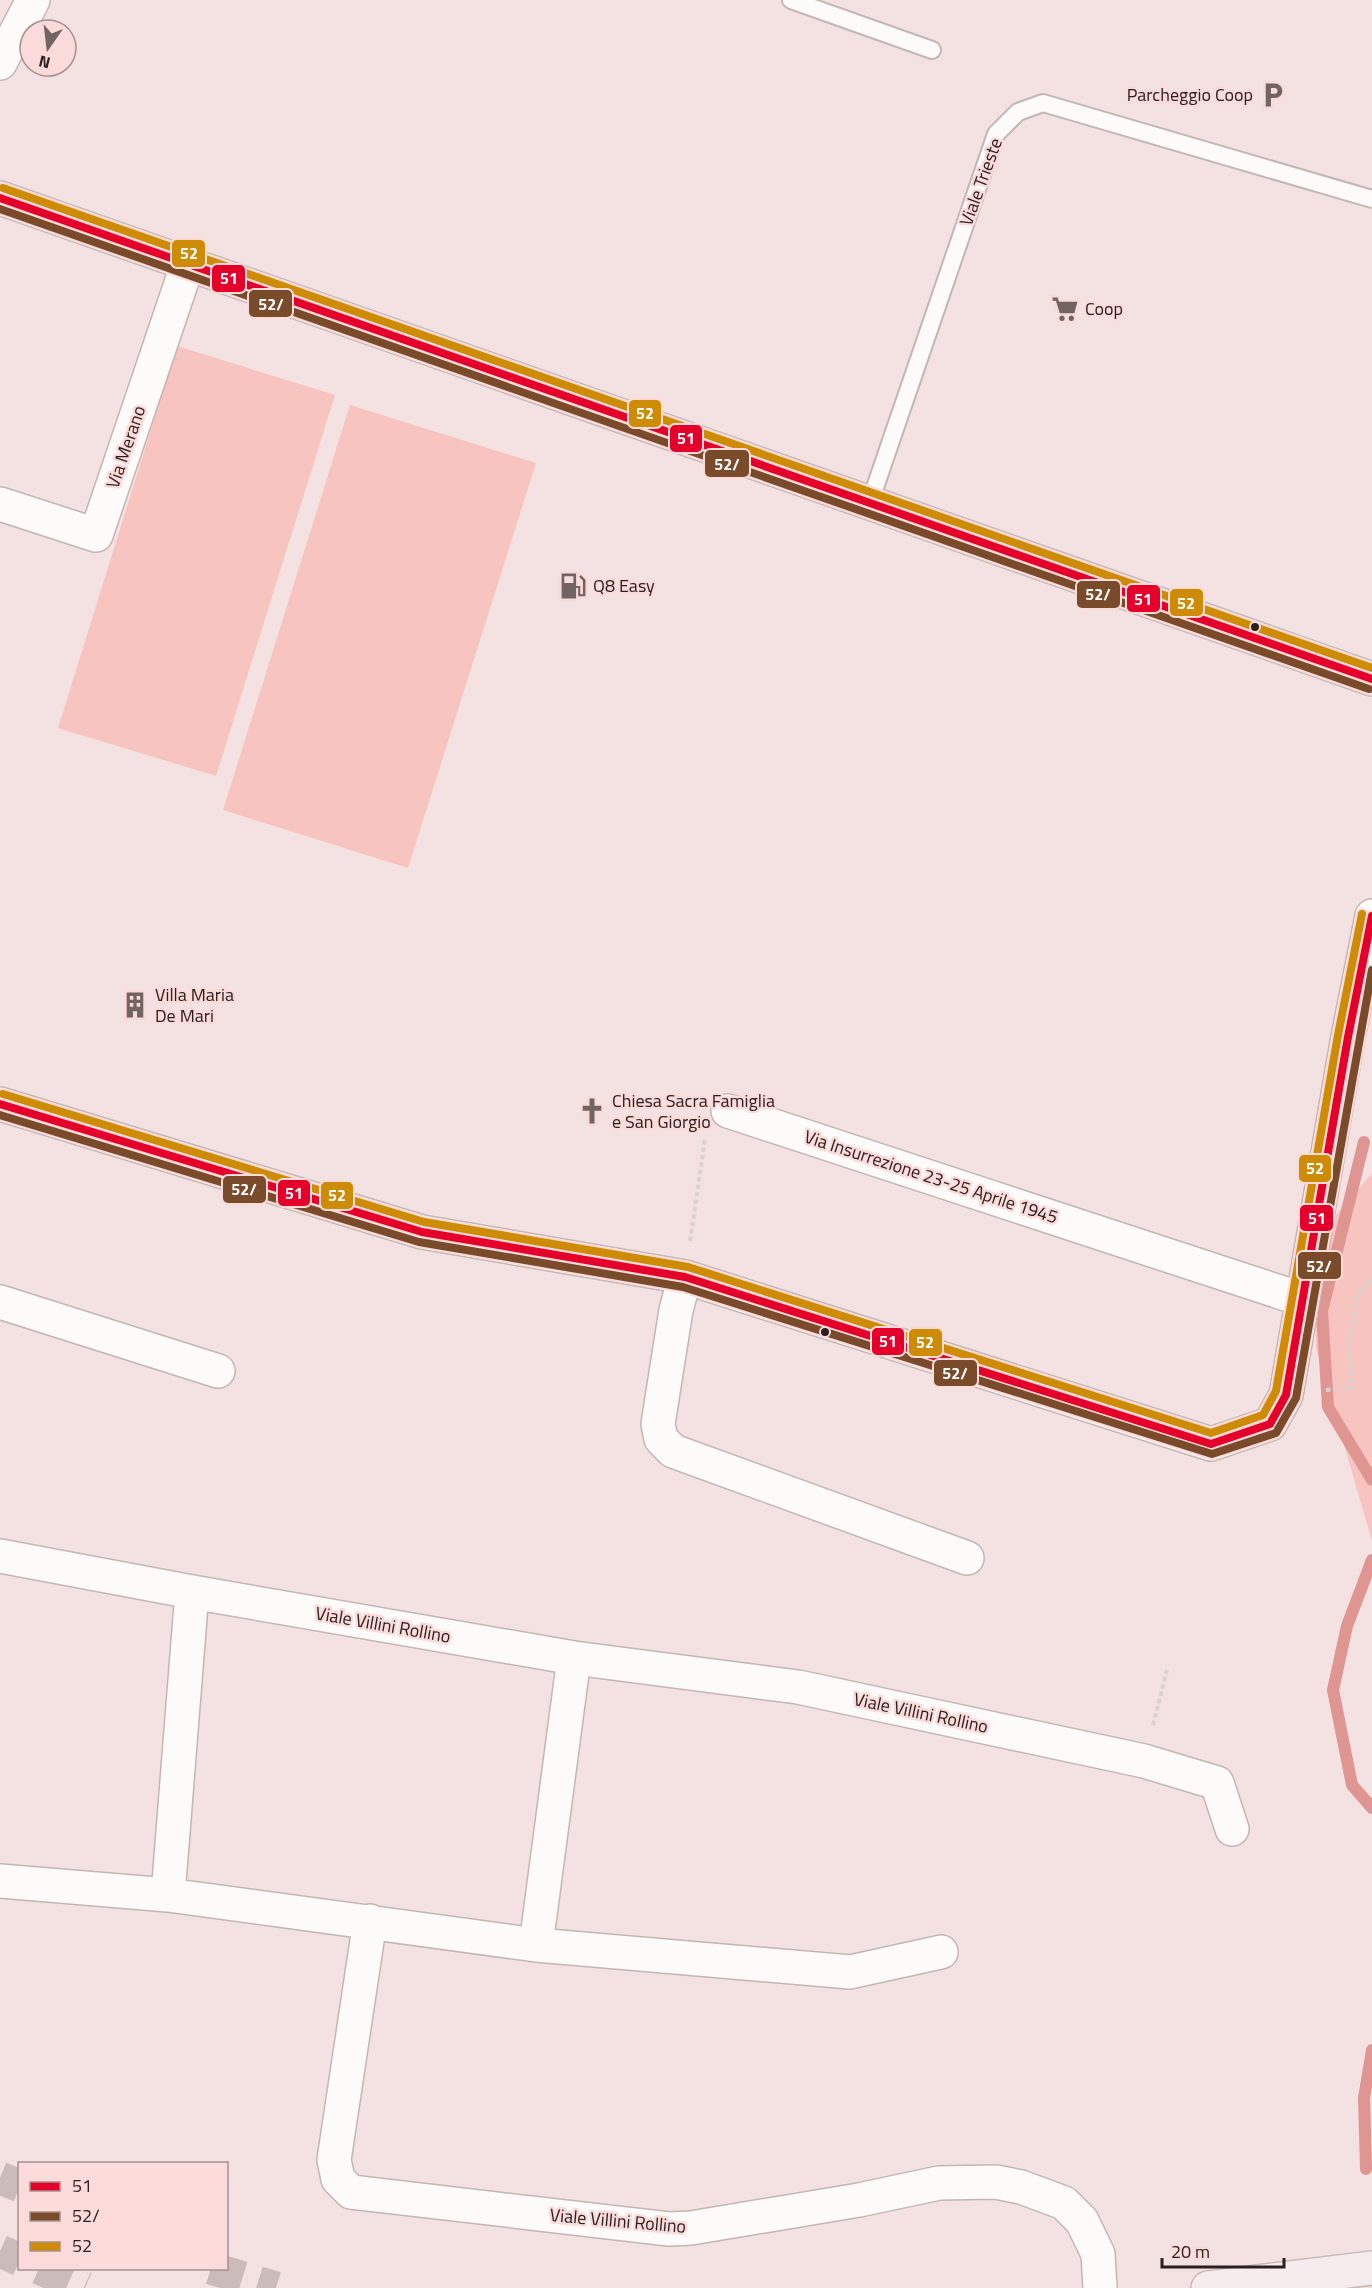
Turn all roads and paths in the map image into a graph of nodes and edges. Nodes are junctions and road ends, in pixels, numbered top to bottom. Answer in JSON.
{"nodes":[{"id":1,"x":33,"y":0,"type":"edge"},
{"id":2,"x":790,"y":0,"type":"edge"},
{"id":3,"x":932,"y":50,"type":"dead end"},
{"id":4,"x":0,"y":63,"type":"edge"},
{"id":5,"x":0,"y":198,"type":"edge"},
{"id":6,"x":1372,"y":199,"type":"edge"},
{"id":7,"x":188,"y":263,"type":"junction"},
{"id":8,"x":0,"y":504,"type":"edge"},
{"id":9,"x":869,"y":505,"type":"junction"},
{"id":10,"x":1372,"y":679,"type":"edge"},
{"id":11,"x":1372,"y":916,"type":"edge"},
{"id":12,"x":0,"y":1104,"type":"edge"},
{"id":13,"x":728,"y":1111,"type":"joint"},
{"id":14,"x":1372,"y":1276,"type":"edge"},
{"id":15,"x":685,"y":1277,"type":"junction"},
{"id":16,"x":1301,"y":1299,"type":"junction"},
{"id":17,"x":0,"y":1302,"type":"edge"},
{"id":18,"x":218,"y":1371,"type":"dead end"},
{"id":19,"x":1286,"y":1395,"type":"junction"},
{"id":20,"x":0,"y":1556,"type":"edge"},
{"id":21,"x":967,"y":1558,"type":"dead end"},
{"id":22,"x":192,"y":1592,"type":"junction"},
{"id":23,"x":574,"y":1658,"type":"junction"},
{"id":24,"x":1167,"y":1670,"type":"dead end"},
{"id":25,"x":1144,"y":1761,"type":"junction"},
{"id":26,"x":1232,"y":1829,"type":"dead end"},
{"id":27,"x":0,"y":1881,"type":"edge"},
{"id":28,"x":168,"y":1895,"type":"junction"},
{"id":29,"x":370,"y":1921,"type":"junction"},
{"id":30,"x":536,"y":1946,"type":"junction"},
{"id":31,"x":941,"y":1952,"type":"dead end"},
{"id":32,"x":1372,"y":2268,"type":"edge"},
{"id":33,"x":1100,"y":2288,"type":"edge"},
{"id":34,"x":1208,"y":2288,"type":"edge"}],
"edges":[{"from":1,"to":4,"type":"street"},
{"from":2,"to":3,"type":"lane"},
{"from":5,"to":7,"type":"main road"},
{"from":6,"to":9,"type":"lane","name":"Viale Trieste"},
{"from":7,"to":8,"type":"street","name":"Via Merano"},
{"from":7,"to":9,"type":"main road"},
{"from":9,"to":10,"type":"main road"},
{"from":11,"to":16,"type":"street"},
{"from":12,"to":15,"type":"street"},
{"from":13,"to":15,"type":"path"},
{"from":13,"to":16,"type":"street","name":"Via Insurrezione 23-25 Aprile 1945"},
{"from":14,"to":19,"type":"path"},
{"from":15,"to":19,"type":"street"},
{"from":15,"to":21,"type":"street"},
{"from":16,"to":19,"type":"street"},
{"from":17,"to":18,"type":"street"},
{"from":20,"to":22,"type":"street","name":"Viale Villini Rollino"},
{"from":22,"to":23,"type":"street","name":"Viale Villini Rollino"},
{"from":22,"to":28,"type":"street"},
{"from":23,"to":25,"type":"street","name":"Viale Villini Rollino"},
{"from":23,"to":30,"type":"street"},
{"from":24,"to":25,"type":"path"},
{"from":25,"to":26,"type":"street","name":"Viale Villini Rollino"},
{"from":27,"to":28,"type":"street"},
{"from":28,"to":29,"type":"street"},
{"from":29,"to":30,"type":"street"},
{"from":29,"to":33,"type":"street","name":"Viale Villini Rollino"},
{"from":30,"to":31,"type":"street"},
{"from":32,"to":34,"type":"highway"}]}
